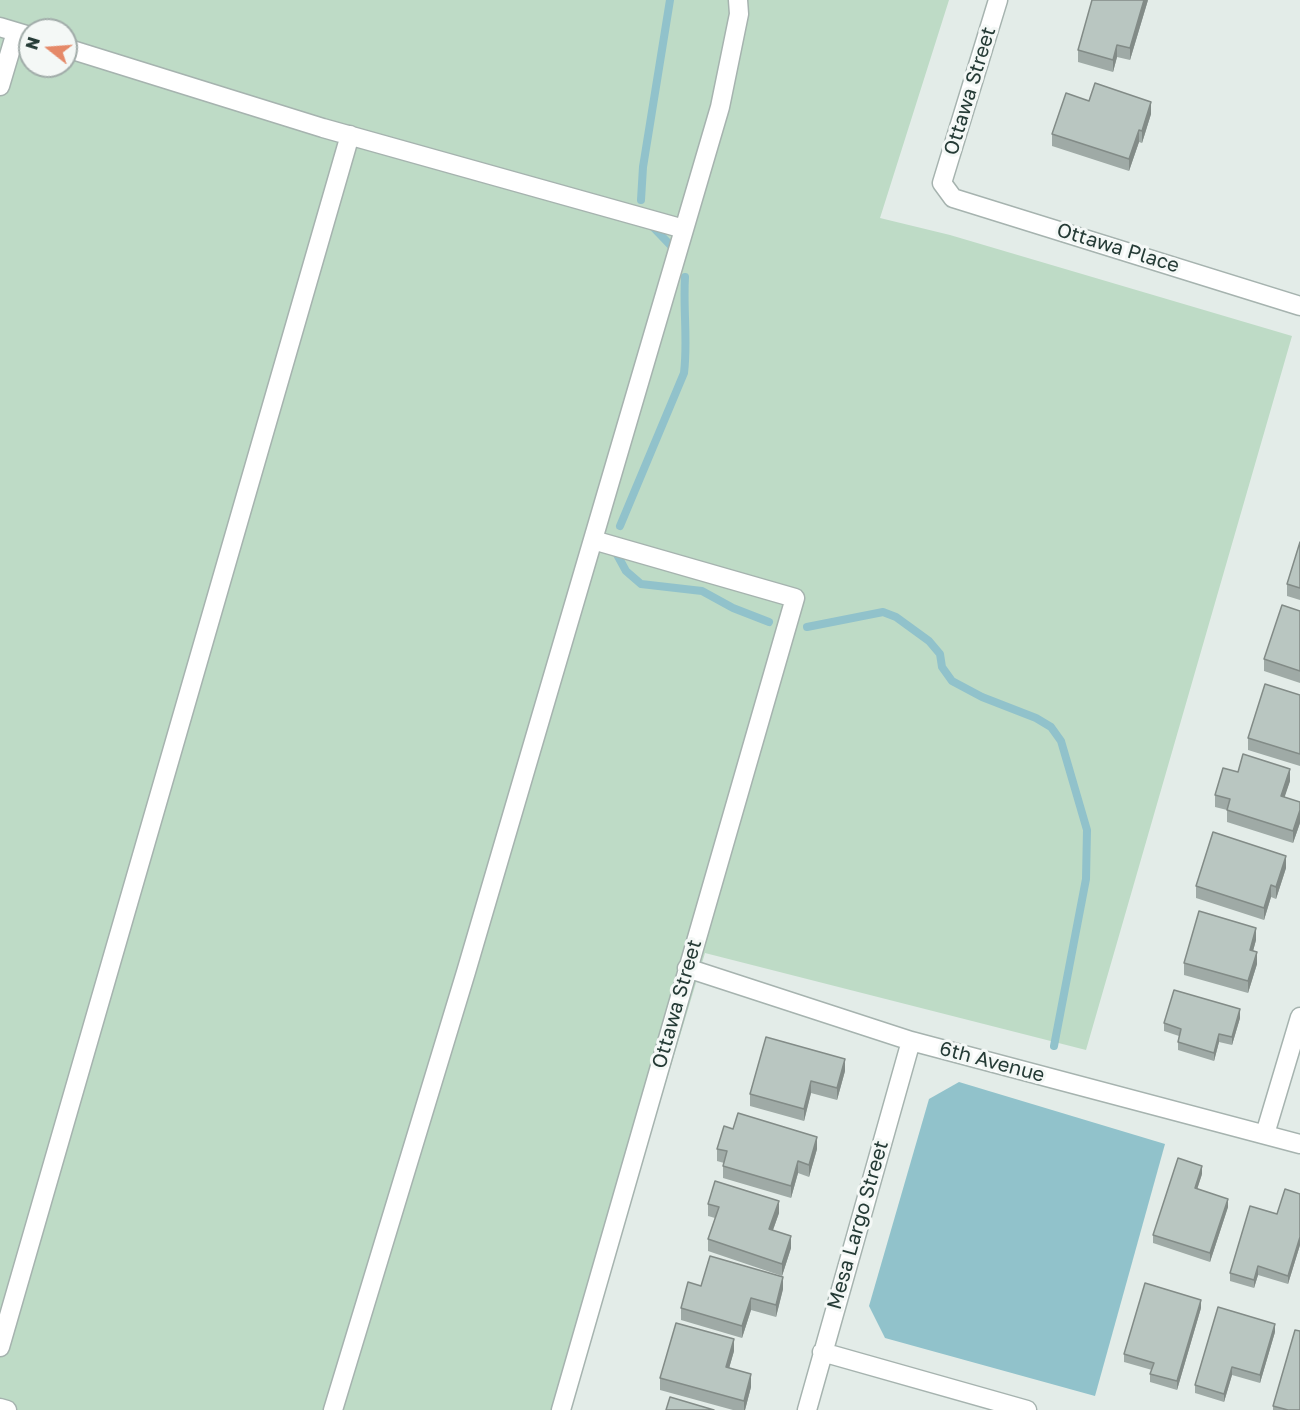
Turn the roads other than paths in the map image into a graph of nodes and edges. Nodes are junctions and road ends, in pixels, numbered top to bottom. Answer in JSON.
{"nodes":[{"id":1,"x":738,"y":0,"type":"edge"},
{"id":2,"x":998,"y":0,"type":"edge"},
{"id":3,"x":15,"y":32,"type":"edge"},
{"id":4,"x":78,"y":52,"type":"edge"},
{"id":5,"x":0,"y":86,"type":"edge"},
{"id":6,"x":351,"y":135,"type":"junction"},
{"id":7,"x":942,"y":183,"type":"joint"},
{"id":8,"x":684,"y":230,"type":"junction"},
{"id":9,"x":1300,"y":306,"type":"edge"},
{"id":10,"x":593,"y":540,"type":"junction"},
{"id":11,"x":687,"y":968,"type":"junction"},
{"id":12,"x":1300,"y":1017,"type":"edge"},
{"id":13,"x":911,"y":1041,"type":"junction"},
{"id":14,"x":1265,"y":1134,"type":"junction"},
{"id":15,"x":1300,"y":1144,"type":"edge"},
{"id":16,"x":0,"y":1347,"type":"edge"},
{"id":17,"x":822,"y":1352,"type":"junction"},
{"id":18,"x":0,"y":1408,"type":"edge"},
{"id":19,"x":7,"y":1410,"type":"edge"},
{"id":20,"x":333,"y":1410,"type":"edge"},
{"id":21,"x":561,"y":1410,"type":"edge"},
{"id":22,"x":807,"y":1410,"type":"edge"},
{"id":23,"x":1027,"y":1410,"type":"edge"}],
"edges":[{"from":1,"to":8,"type":"street"},
{"from":2,"to":7,"type":"street","name":"Ottawa Street"},
{"from":3,"to":5,"type":"street"},
{"from":4,"to":6,"type":"street"},
{"from":6,"to":8,"type":"street"},
{"from":6,"to":16,"type":"street"},
{"from":7,"to":9,"type":"street","name":"Ottawa Place"},
{"from":8,"to":10,"type":"street"},
{"from":10,"to":11,"type":"street","name":"Ottawa Street"},
{"from":10,"to":20,"type":"street"},
{"from":11,"to":13,"type":"street","name":"6th Avenue"},
{"from":11,"to":21,"type":"street","name":"Ottawa Street"},
{"from":12,"to":14,"type":"street"},
{"from":13,"to":14,"type":"street","name":"6th Avenue"},
{"from":13,"to":17,"type":"street","name":"Mesa Largo Street"},
{"from":14,"to":15,"type":"street","name":"6th Avenue"},
{"from":17,"to":22,"type":"street","name":"Mesa Largo Street"},
{"from":17,"to":23,"type":"street"},
{"from":18,"to":19,"type":"street"}]}
